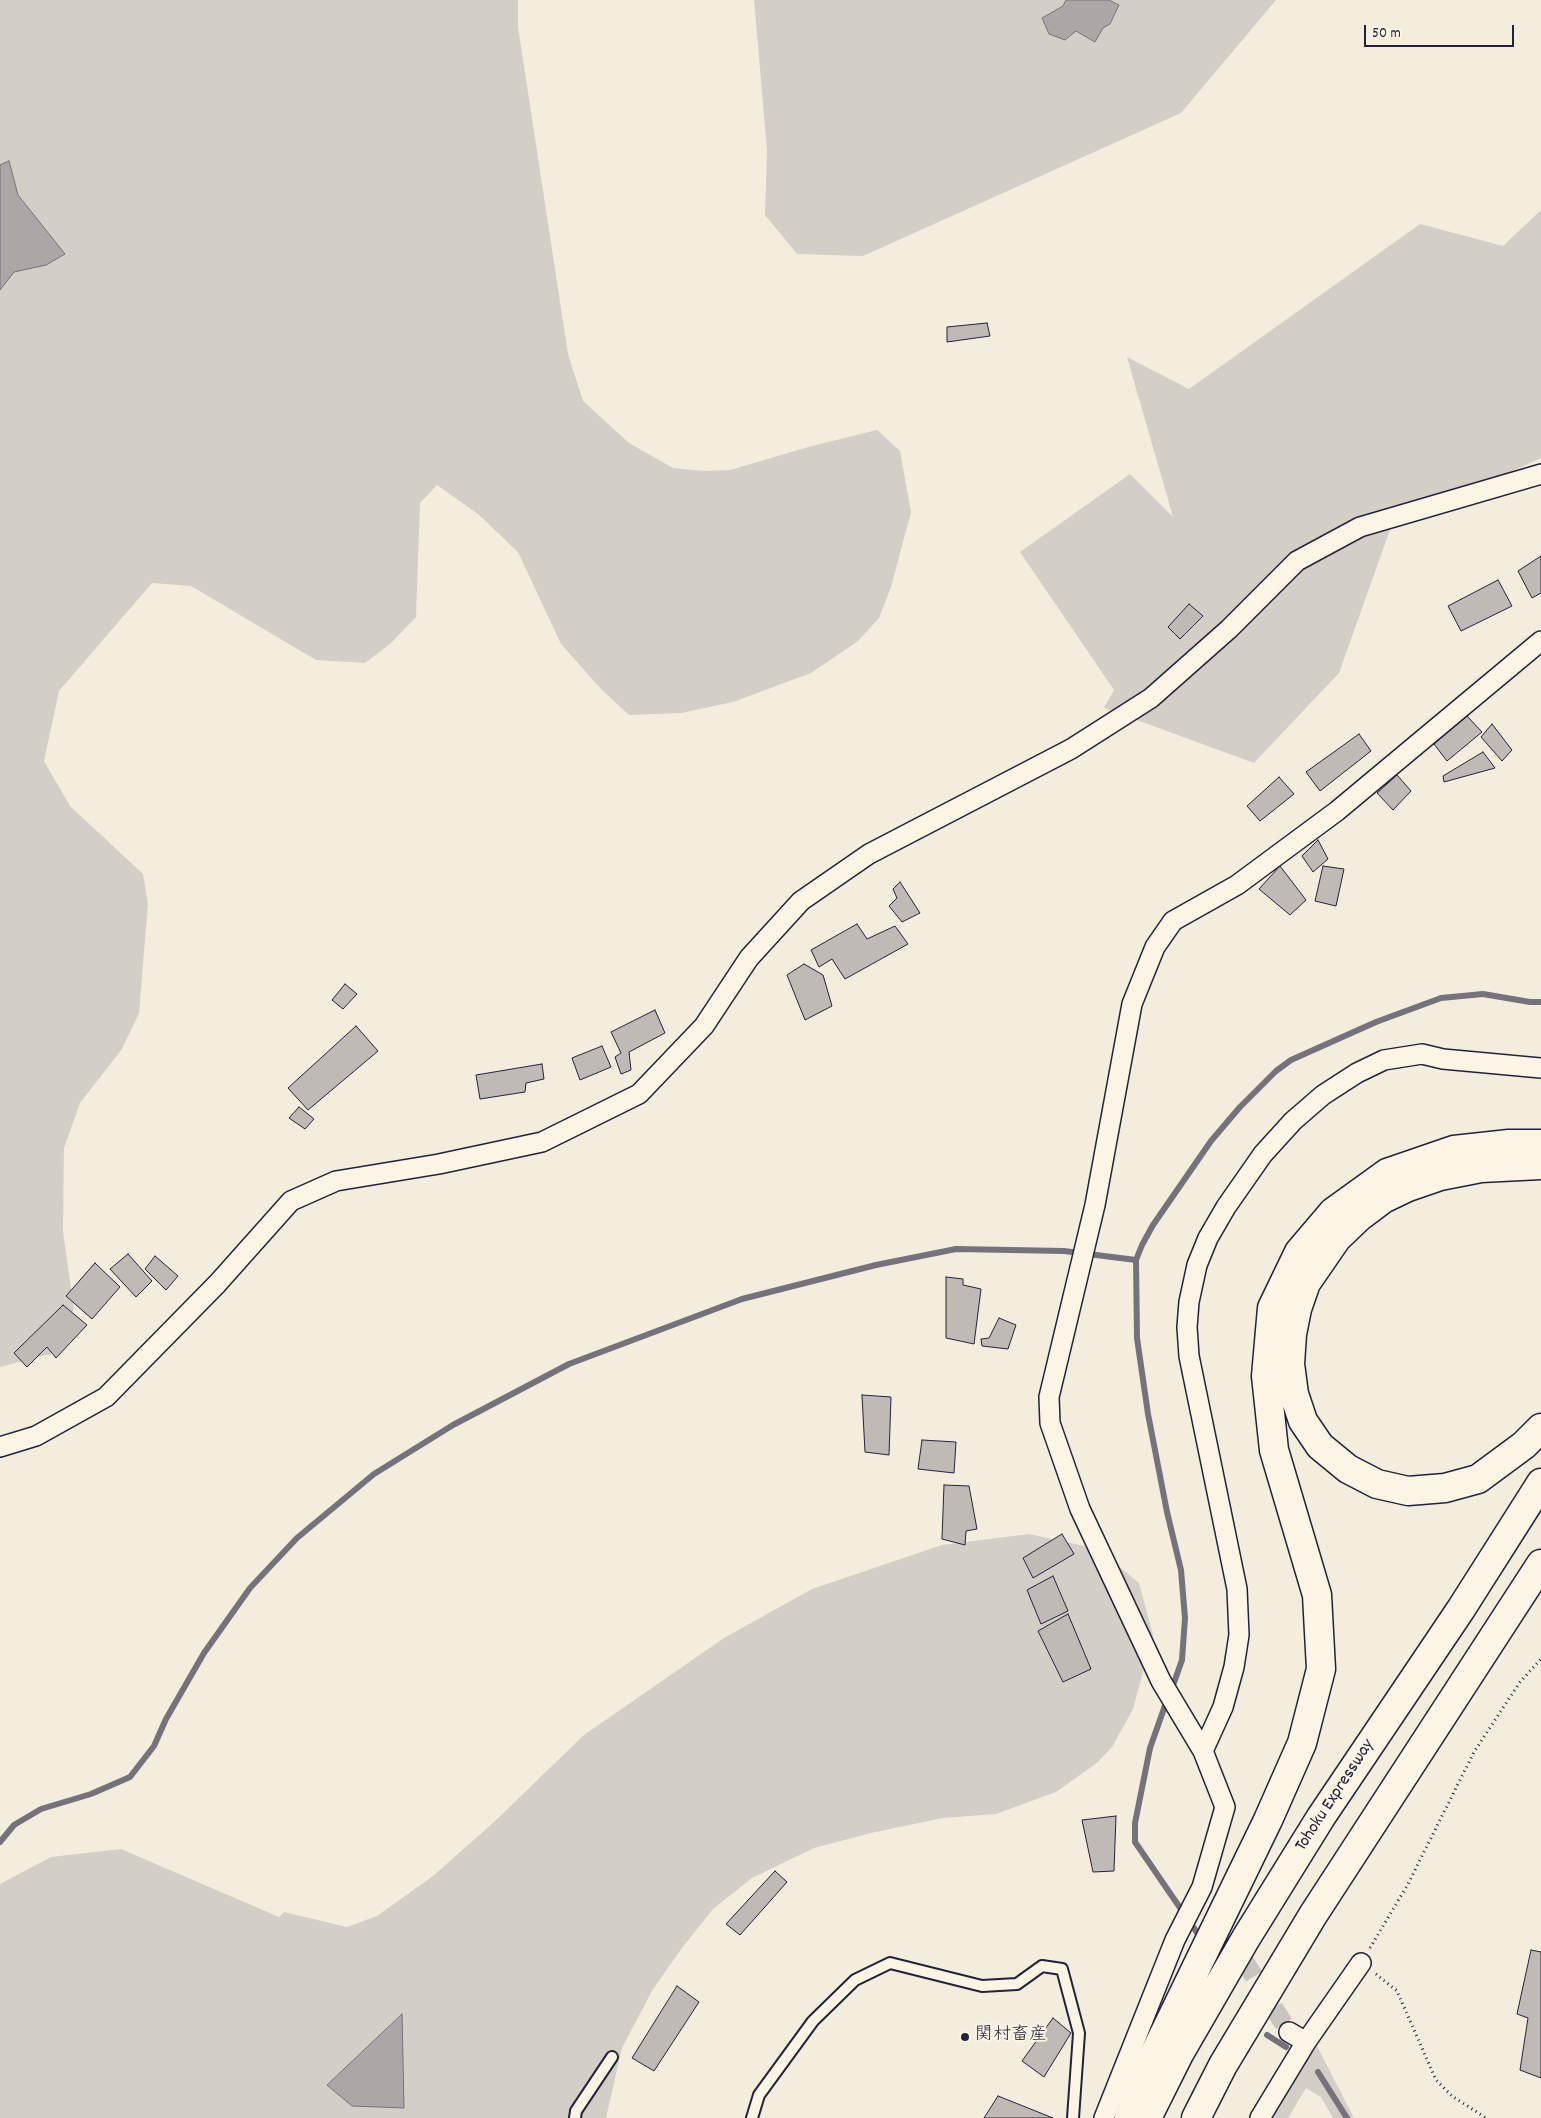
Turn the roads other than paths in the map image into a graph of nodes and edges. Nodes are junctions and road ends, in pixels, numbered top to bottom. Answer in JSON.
{"nodes":[{"id":1,"x":1541,"y":474,"type":"edge"},
{"id":2,"x":1541,"y":642,"type":"edge"},
{"id":3,"x":1541,"y":1068,"type":"edge"},
{"id":4,"x":1541,"y":1144,"type":"edge"},
{"id":5,"x":1541,"y":1165,"type":"edge"},
{"id":6,"x":1541,"y":1428,"type":"edge"},
{"id":7,"x":0,"y":1447,"type":"edge"},
{"id":8,"x":1541,"y":1483,"type":"edge"},
{"id":9,"x":1541,"y":1564,"type":"edge"},
{"id":10,"x":1541,"y":1587,"type":"edge"},
{"id":11,"x":1445,"y":1712,"type":"junction"},
{"id":12,"x":1203,"y":1751,"type":"junction"},
{"id":13,"x":1202,"y":1887,"type":"junction"},
{"id":14,"x":1213,"y":1912,"type":"tunnel mouth"},
{"id":15,"x":1361,"y":1962,"type":"road end"},
{"id":16,"x":1289,"y":2032,"type":"tunnel mouth"},
{"id":17,"x":1306,"y":2042,"type":"junction"},
{"id":18,"x":612,"y":2057,"type":"dead end"},
{"id":19,"x":575,"y":2118,"type":"edge"},
{"id":20,"x":752,"y":2118,"type":"edge"},
{"id":21,"x":1073,"y":2118,"type":"edge"},
{"id":22,"x":1104,"y":2118,"type":"edge"},
{"id":23,"x":1129,"y":2118,"type":"edge"},
{"id":24,"x":1147,"y":2118,"type":"edge"},
{"id":25,"x":1196,"y":2118,"type":"edge"},
{"id":26,"x":1260,"y":2118,"type":"edge"}],
"edges":[{"from":1,"to":7,"type":"street"},
{"from":2,"to":12,"type":"street"},
{"from":3,"to":12,"type":"street"},
{"from":4,"to":23,"type":"highway"},
{"from":5,"to":6,"type":"highway"},
{"from":8,"to":24,"type":"highway","name":"Tohoku Expressway"},
{"from":9,"to":11,"type":"highway"},
{"from":10,"to":11,"type":"highway"},
{"from":11,"to":25,"type":"highway"},
{"from":12,"to":13,"type":"street"},
{"from":13,"to":14,"type":"street"},
{"from":13,"to":22,"type":"street"},
{"from":15,"to":17,"type":"street"},
{"from":16,"to":17,"type":"street"},
{"from":17,"to":26,"type":"street"},
{"from":18,"to":19,"type":"lane"},
{"from":20,"to":21,"type":"lane"}]}
